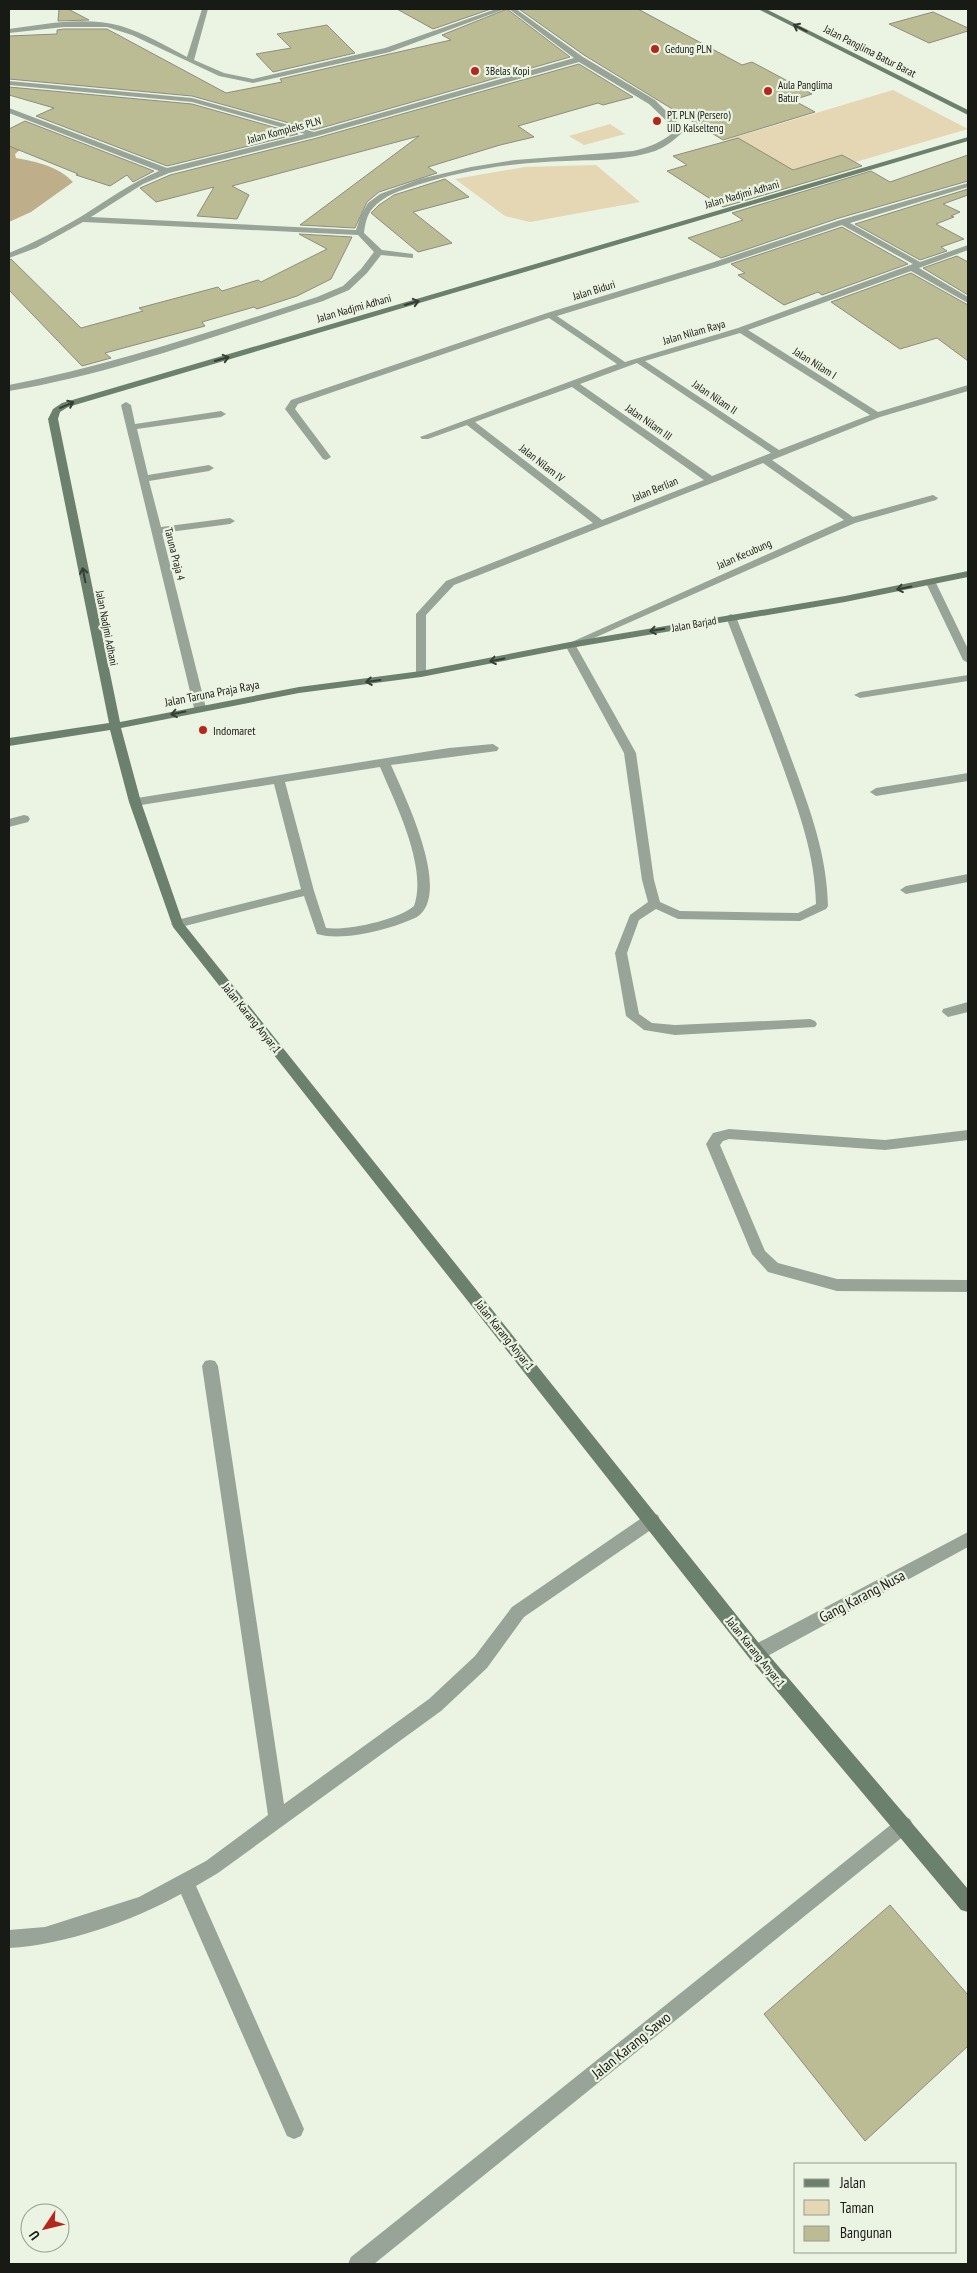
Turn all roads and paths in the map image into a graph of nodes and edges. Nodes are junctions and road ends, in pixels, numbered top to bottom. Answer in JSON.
{"nodes":[{"id":1,"x":205,"y":9,"type":"edge"},
{"id":2,"x":502,"y":9,"type":"edge"},
{"id":3,"x":512,"y":9,"type":"edge"},
{"id":4,"x":761,"y":9,"type":"edge"},
{"id":5,"x":9,"y":30,"type":"edge"},
{"id":6,"x":827,"y":32,"type":"dead end"},
{"id":7,"x":834,"y":36,"type":"junction"},
{"id":8,"x":823,"y":40,"type":"junction"},
{"id":9,"x":843,"y":41,"type":"dead end"},
{"id":10,"x":580,"y":59,"type":"junction"},
{"id":11,"x":190,"y":60,"type":"junction"},
{"id":12,"x":9,"y":83,"type":"edge"},
{"id":13,"x":933,"y":85,"type":"dead end"},
{"id":14,"x":920,"y":89,"type":"junction"},
{"id":15,"x":9,"y":110,"type":"edge"},
{"id":16,"x":968,"y":113,"type":"edge"},
{"id":17,"x":314,"y":134,"type":"junction"},
{"id":18,"x":968,"y":139,"type":"edge"},
{"id":19,"x":166,"y":171,"type":"junction"},
{"id":20,"x":968,"y":185,"type":"edge"},
{"id":21,"x":82,"y":219,"type":"junction"},
{"id":22,"x":843,"y":222,"type":"junction"},
{"id":23,"x":360,"y":233,"type":"junction"},
{"id":24,"x":968,"y":247,"type":"edge"},
{"id":25,"x":379,"y":252,"type":"junction"},
{"id":26,"x":9,"y":256,"type":"edge"},
{"id":27,"x":410,"y":256,"type":"dead end"},
{"id":28,"x":915,"y":266,"type":"junction"},
{"id":29,"x":968,"y":300,"type":"edge"},
{"id":30,"x":550,"y":315,"type":"junction"},
{"id":31,"x":741,"y":330,"type":"junction"},
{"id":32,"x":638,"y":360,"type":"junction"},
{"id":33,"x":624,"y":365,"type":"junction"},
{"id":34,"x":573,"y":383,"type":"junction"},
{"id":35,"x":9,"y":388,"type":"edge"},
{"id":36,"x":968,"y":388,"type":"edge"},
{"id":37,"x":126,"y":405,"type":"dead end"},
{"id":38,"x":221,"y":414,"type":"dead end"},
{"id":39,"x":876,"y":415,"type":"junction"},
{"id":40,"x":468,"y":421,"type":"junction"},
{"id":41,"x":131,"y":427,"type":"junction"},
{"id":42,"x":425,"y":437,"type":"dead end"},
{"id":43,"x":779,"y":454,"type":"junction"},
{"id":44,"x":326,"y":457,"type":"dead end"},
{"id":45,"x":764,"y":460,"type":"junction"},
{"id":46,"x":209,"y":468,"type":"dead end"},
{"id":47,"x":144,"y":479,"type":"junction"},
{"id":48,"x":711,"y":480,"type":"junction"},
{"id":49,"x":933,"y":498,"type":"dead end"},
{"id":50,"x":230,"y":521,"type":"dead end"},
{"id":51,"x":850,"y":521,"type":"junction"},
{"id":52,"x":600,"y":524,"type":"junction"},
{"id":53,"x":156,"y":531,"type":"junction"},
{"id":54,"x":968,"y":574,"type":"edge"},
{"id":55,"x":931,"y":583,"type":"junction"},
{"id":56,"x":731,"y":617,"type":"junction"},
{"id":57,"x":570,"y":645,"type":"junction"},
{"id":58,"x":968,"y":660,"type":"edge"},
{"id":59,"x":421,"y":674,"type":"junction"},
{"id":60,"x":968,"y":678,"type":"edge"},
{"id":61,"x":860,"y":694,"type":"dead end"},
{"id":62,"x":200,"y":708,"type":"junction"},
{"id":63,"x":115,"y":726,"type":"junction"},
{"id":64,"x":9,"y":742,"type":"edge"},
{"id":65,"x":493,"y":748,"type":"dead end"},
{"id":66,"x":384,"y":763,"type":"junction"},
{"id":67,"x":968,"y":777,"type":"edge"},
{"id":68,"x":279,"y":780,"type":"junction"},
{"id":69,"x":876,"y":792,"type":"dead end"},
{"id":70,"x":135,"y":802,"type":"junction"},
{"id":71,"x":24,"y":819,"type":"dead end"},
{"id":72,"x":9,"y":822,"type":"edge"},
{"id":73,"x":968,"y":878,"type":"edge"},
{"id":74,"x":906,"y":890,"type":"dead end"},
{"id":75,"x":308,"y":891,"type":"junction"},
{"id":76,"x":655,"y":904,"type":"junction"},
{"id":77,"x":177,"y":924,"type":"junction"},
{"id":78,"x":968,"y":1007,"type":"edge"},
{"id":79,"x":948,"y":1012,"type":"dead end"},
{"id":80,"x":810,"y":1024,"type":"dead end"},
{"id":81,"x":968,"y":1135,"type":"edge"},
{"id":82,"x":968,"y":1286,"type":"edge"},
{"id":83,"x":210,"y":1366,"type":"dead end"},
{"id":84,"x":652,"y":1520,"type":"junction"},
{"id":85,"x":968,"y":1539,"type":"edge"},
{"id":86,"x":756,"y":1654,"type":"junction"},
{"id":87,"x":278,"y":1820,"type":"junction"},
{"id":88,"x":904,"y":1825,"type":"junction"},
{"id":89,"x":185,"y":1882,"type":"junction"},
{"id":90,"x":968,"y":1903,"type":"edge"},
{"id":91,"x":9,"y":1939,"type":"edge"},
{"id":92,"x":294,"y":2129,"type":"dead end"},
{"id":93,"x":358,"y":2264,"type":"edge"}],
"edges":[{"from":1,"to":11,"type":"street"},
{"from":2,"to":11,"type":"street"},
{"from":3,"to":10,"type":"street"},
{"from":8,"to":4,"type":"main road","name":"Jalan Panglima Batur Barat","one_way":true},
{"from":5,"to":11,"type":"street"},
{"from":6,"to":7,"type":"main road","name":"Jalan Panglima Batur Barat"},
{"from":7,"to":8,"type":"main road"},
{"from":7,"to":9,"type":"main road","name":"Jalan Panglima Batur Barat"},
{"from":8,"to":14,"type":"main road","name":"Jalan Panglima Batur Barat"},
{"from":10,"to":17,"type":"street","name":"Jalan Kompleks PLN"},
{"from":10,"to":23,"type":"street"},
{"from":12,"to":17,"type":"street"},
{"from":13,"to":14,"type":"main road"},
{"from":14,"to":16,"type":"main road","name":"Jalan Panglima Batur Barat"},
{"from":15,"to":19,"type":"street"},
{"from":17,"to":19,"type":"street","name":"Jalan Kompleks PLN"},
{"from":63,"to":18,"type":"main road","name":"Jalan Nadjmi Adhani","one_way":true},
{"from":19,"to":21,"type":"street","name":"Jalan Kompleks PLN"},
{"from":20,"to":22,"type":"street","name":"Jalan Biduri"},
{"from":21,"to":23,"type":"street"},
{"from":21,"to":26,"type":"street","name":"Jalan Kompleks PLN"},
{"from":22,"to":28,"type":"street"},
{"from":22,"to":30,"type":"street","name":"Jalan Biduri"},
{"from":23,"to":25,"type":"street"},
{"from":24,"to":28,"type":"street","name":"Jalan Nilam Raya"},
{"from":25,"to":27,"type":"street"},
{"from":25,"to":35,"type":"street"},
{"from":28,"to":29,"type":"street"},
{"from":28,"to":31,"type":"street","name":"Jalan Nilam Raya"},
{"from":30,"to":33,"type":"street"},
{"from":30,"to":44,"type":"street","name":"Jalan Biduri"},
{"from":31,"to":32,"type":"street","name":"Jalan Nilam Raya"},
{"from":31,"to":39,"type":"street","name":"Jalan Nilam I"},
{"from":32,"to":33,"type":"street","name":"Jalan Nilam Raya"},
{"from":32,"to":43,"type":"street","name":"Jalan Nilam II"},
{"from":33,"to":34,"type":"street","name":"Jalan Nilam Raya"},
{"from":34,"to":40,"type":"street","name":"Jalan Nilam Raya"},
{"from":34,"to":48,"type":"street","name":"Jalan Nilam III"},
{"from":36,"to":39,"type":"street","name":"Jalan Berlian"},
{"from":37,"to":41,"type":"street","name":"Taruna Praja 4"},
{"from":38,"to":41,"type":"street"},
{"from":39,"to":43,"type":"street","name":"Jalan Berlian"},
{"from":40,"to":42,"type":"street","name":"Jalan Nilam Raya"},
{"from":40,"to":52,"type":"street","name":"Jalan Nilam IV"},
{"from":41,"to":47,"type":"street","name":"Taruna Praja 4"},
{"from":43,"to":45,"type":"street","name":"Jalan Berlian"},
{"from":45,"to":48,"type":"street","name":"Jalan Berlian"},
{"from":45,"to":51,"type":"street"},
{"from":46,"to":47,"type":"street"},
{"from":47,"to":53,"type":"street","name":"Taruna Praja 4"},
{"from":48,"to":52,"type":"street","name":"Jalan Berlian"},
{"from":49,"to":51,"type":"street","name":"Jalan Kecubung"},
{"from":50,"to":53,"type":"street"},
{"from":51,"to":57,"type":"street","name":"Jalan Kecubung"},
{"from":52,"to":59,"type":"street","name":"Jalan Berlian"},
{"from":53,"to":62,"type":"street","name":"Taruna Praja 4"},
{"from":54,"to":55,"type":"main road","name":"Jalan Barjad"},
{"from":55,"to":56,"type":"main road","name":"Jalan Barjad","one_way":true},
{"from":55,"to":58,"type":"street"},
{"from":56,"to":57,"type":"main road","name":"Jalan Barjad","one_way":true},
{"from":56,"to":76,"type":"street"},
{"from":57,"to":59,"type":"main road","name":"Jalan Barjad","one_way":true},
{"from":57,"to":76,"type":"street"},
{"from":59,"to":62,"type":"main road","name":"Jalan Taruna Praja Raya","one_way":true},
{"from":60,"to":61,"type":"street"},
{"from":62,"to":63,"type":"main road","name":"Jalan Taruna Praja Raya","one_way":true},
{"from":63,"to":64,"type":"main road","name":"Jalan Taruna Praja Raya"},
{"from":63,"to":70,"type":"main road","name":"Jalan Karang Anyar 1"},
{"from":65,"to":66,"type":"street"},
{"from":66,"to":68,"type":"street"},
{"from":66,"to":75,"type":"street"},
{"from":67,"to":69,"type":"street"},
{"from":68,"to":70,"type":"street"},
{"from":68,"to":75,"type":"street"},
{"from":70,"to":77,"type":"main road","name":"Jalan Karang Anyar 1"},
{"from":71,"to":72,"type":"street"},
{"from":73,"to":74,"type":"street"},
{"from":75,"to":77,"type":"street"},
{"from":76,"to":80,"type":"street"},
{"from":77,"to":84,"type":"main road","name":"Jalan Karang Anyar 1"},
{"from":78,"to":79,"type":"street"},
{"from":81,"to":82,"type":"street"},
{"from":83,"to":87,"type":"street"},
{"from":84,"to":86,"type":"main road","name":"Jalan Karang Anyar 1"},
{"from":84,"to":87,"type":"street"},
{"from":85,"to":86,"type":"street","name":"Gang Karang Nusa"},
{"from":86,"to":88,"type":"main road","name":"Jalan Karang Anyar 1"},
{"from":87,"to":89,"type":"street"},
{"from":88,"to":90,"type":"main road","name":"Jalan Karang Anyar 1"},
{"from":88,"to":93,"type":"street","name":"Jalan Karang Sawo"},
{"from":89,"to":91,"type":"street"},
{"from":89,"to":92,"type":"street"}]}
